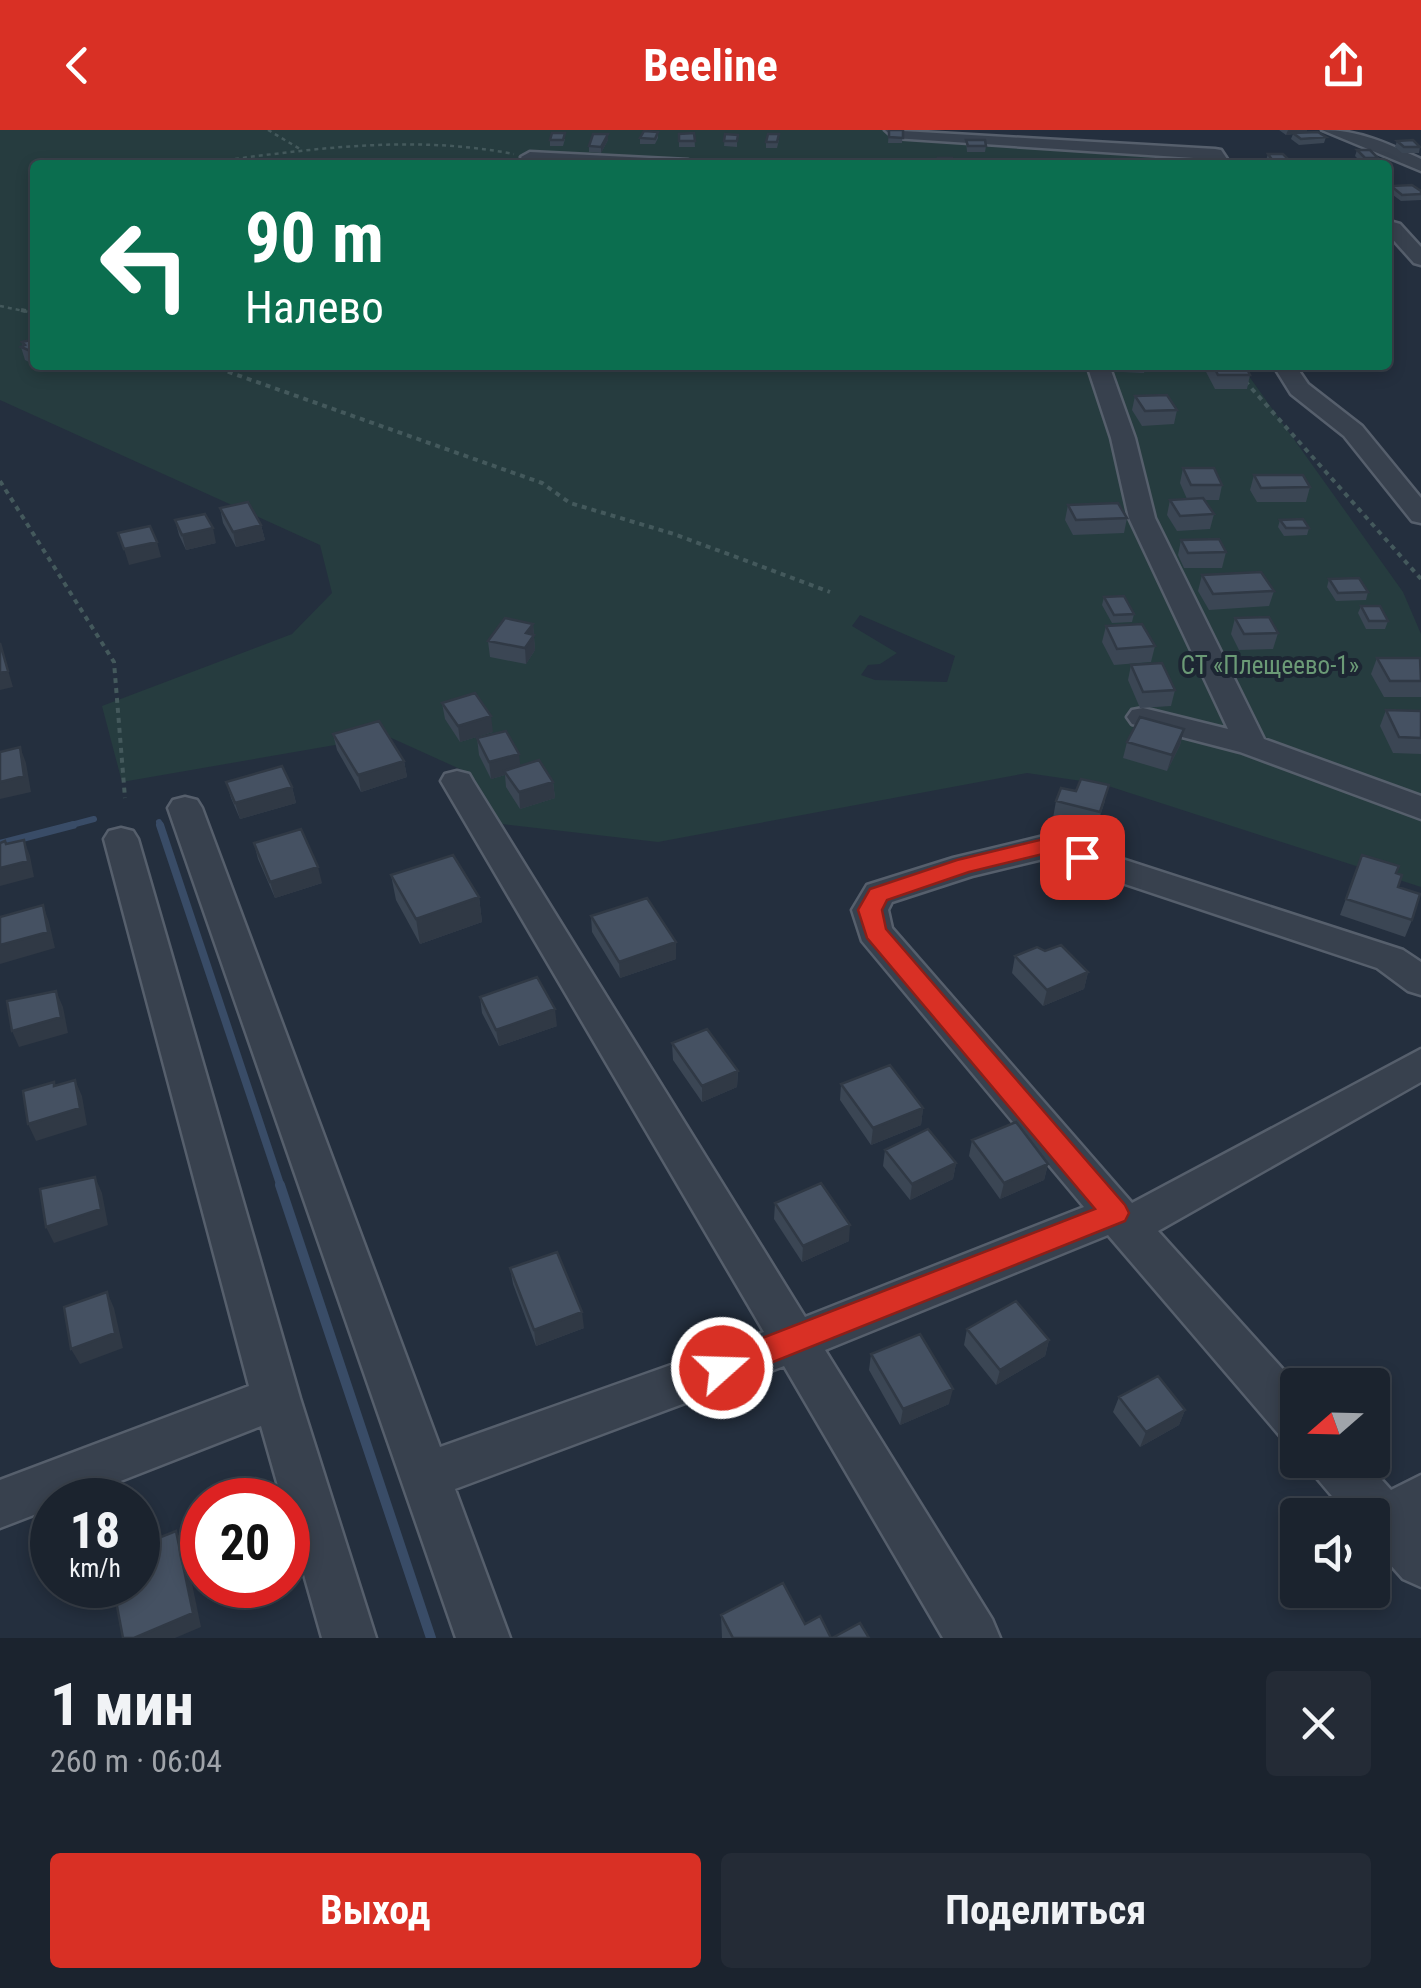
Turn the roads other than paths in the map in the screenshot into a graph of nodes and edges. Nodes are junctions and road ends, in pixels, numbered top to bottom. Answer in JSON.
{"nodes":[{"id":1,"x":893,"y":130,"type":"edge"},
{"id":2,"x":1330,"y":130,"type":"edge"},
{"id":3,"x":530,"y":157,"type":"road end"},
{"id":4,"x":589,"y":160,"type":"edge"},
{"id":5,"x":1219,"y":160,"type":"edge"},
{"id":6,"x":1421,"y":166,"type":"edge"},
{"id":7,"x":1395,"y":222,"type":"edge"},
{"id":8,"x":1392,"y":258,"type":"edge"},
{"id":9,"x":1421,"y":259,"type":"edge"},
{"id":10,"x":1100,"y":370,"type":"edge"},
{"id":11,"x":1287,"y":370,"type":"edge"},
{"id":12,"x":1421,"y":515,"type":"edge"},
{"id":13,"x":1143,"y":718,"type":"edge"},
{"id":14,"x":1251,"y":745,"type":"junction"},
{"id":15,"x":458,"y":781,"type":"dead end"},
{"id":16,"x":185,"y":808,"type":"dead end"},
{"id":17,"x":1421,"y":808,"type":"edge"},
{"id":18,"x":123,"y":818,"type":"road end"},
{"id":19,"x":1421,"y":981,"type":"edge"},
{"id":20,"x":1421,"y":1064,"type":"edge"},
{"id":21,"x":1121,"y":1220,"type":"junction"},
{"id":22,"x":796,"y":1341,"type":"junction"},
{"id":23,"x":276,"y":1398,"type":"junction"},
{"id":24,"x":1280,"y":1400,"type":"edge"},
{"id":25,"x":426,"y":1476,"type":"junction"},
{"id":26,"x":1357,"y":1478,"type":"edge"},
{"id":27,"x":0,"y":1504,"type":"edge"},
{"id":28,"x":1404,"y":1511,"type":"edge"},
{"id":29,"x":1421,"y":1560,"type":"edge"},
{"id":30,"x":348,"y":1638,"type":"edge"},
{"id":31,"x":483,"y":1638,"type":"edge"},
{"id":32,"x":973,"y":1638,"type":"edge"}],
"edges":[{"from":1,"to":5,"type":"lane"},
{"from":2,"to":6,"type":"lane"},
{"from":3,"to":4,"type":"lane"},
{"from":7,"to":9,"type":"lane"},
{"from":8,"to":9,"type":"lane"},
{"from":10,"to":14,"type":"lane"},
{"from":11,"to":12,"type":"lane"},
{"from":13,"to":14,"type":"lane"},
{"from":14,"to":17,"type":"lane"},
{"from":15,"to":22,"type":"lane"},
{"from":16,"to":25,"type":"lane"},
{"from":18,"to":23,"type":"lane"},
{"from":19,"to":21,"type":"lane"},
{"from":20,"to":21,"type":"lane"},
{"from":21,"to":22,"type":"lane"},
{"from":21,"to":24,"type":"lane"},
{"from":22,"to":25,"type":"lane"},
{"from":22,"to":32,"type":"lane"},
{"from":23,"to":27,"type":"lane"},
{"from":23,"to":30,"type":"lane"},
{"from":25,"to":31,"type":"lane"},
{"from":26,"to":28,"type":"lane"},
{"from":28,"to":29,"type":"lane"}]}
